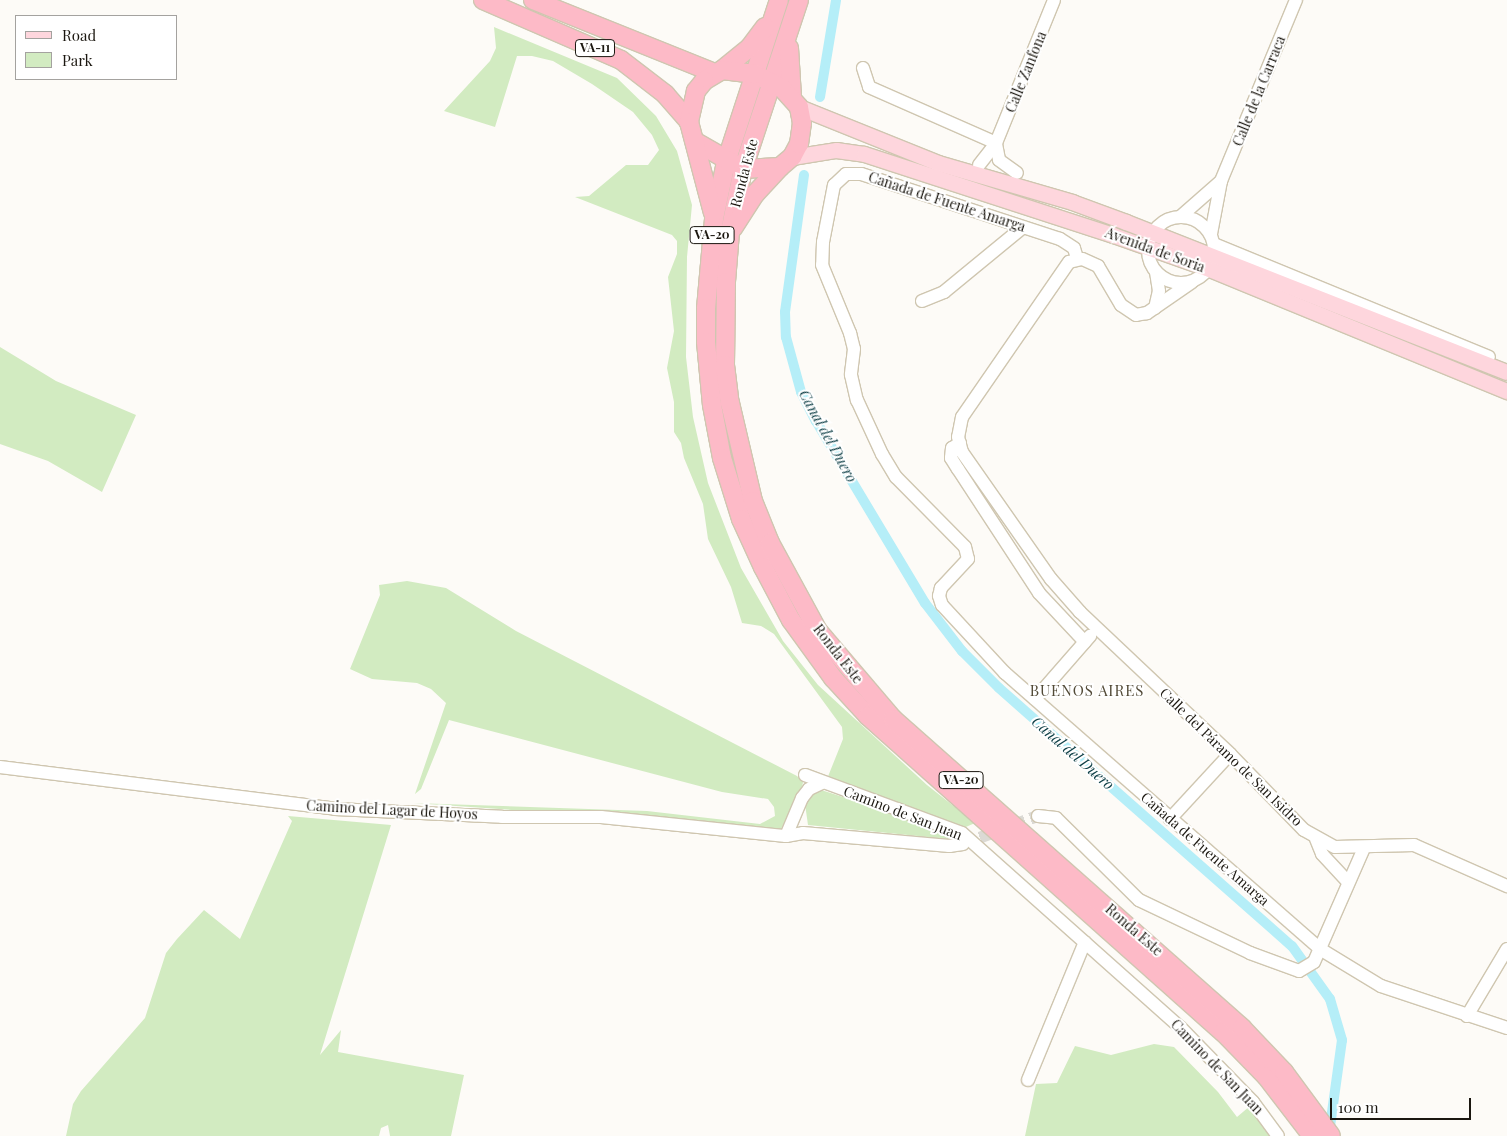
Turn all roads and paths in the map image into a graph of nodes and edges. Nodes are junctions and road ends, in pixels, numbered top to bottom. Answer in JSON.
{"nodes":[{"id":1,"x":483,"y":0,"type":"edge"},
{"id":2,"x":534,"y":0,"type":"edge"},
{"id":3,"x":799,"y":0,"type":"edge"},
{"id":4,"x":1054,"y":0,"type":"edge"},
{"id":5,"x":1296,"y":0,"type":"edge"},
{"id":6,"x":776,"y":7,"type":"edge"},
{"id":7,"x":790,"y":27,"type":"junction"},
{"id":8,"x":863,"y":68,"type":"dead end"},
{"id":9,"x":719,"y":72,"type":"junction"},
{"id":10,"x":763,"y":77,"type":"junction"},
{"id":11,"x":795,"y":102,"type":"junction"},
{"id":12,"x":689,"y":122,"type":"junction"},
{"id":13,"x":696,"y":142,"type":"junction"},
{"id":14,"x":996,"y":143,"type":"junction"},
{"id":15,"x":726,"y":162,"type":"junction"},
{"id":16,"x":786,"y":162,"type":"junction"},
{"id":17,"x":979,"y":164,"type":"dead end"},
{"id":18,"x":743,"y":169,"type":"junction"},
{"id":19,"x":1017,"y":174,"type":"dead end"},
{"id":20,"x":1221,"y":181,"type":"junction"},
{"id":21,"x":1180,"y":217,"type":"junction"},
{"id":22,"x":714,"y":219,"type":"junction"},
{"id":23,"x":1023,"y":227,"type":"junction"},
{"id":24,"x":730,"y":232,"type":"junction"},
{"id":25,"x":1154,"y":232,"type":"junction"},
{"id":26,"x":1148,"y":247,"type":"junction"},
{"id":27,"x":1212,"y":251,"type":"junction"},
{"id":28,"x":1077,"y":258,"type":"junction"},
{"id":29,"x":1156,"y":272,"type":"junction"},
{"id":30,"x":1192,"y":282,"type":"junction"},
{"id":31,"x":922,"y":301,"type":"dead end"},
{"id":32,"x":1155,"y":308,"type":"junction"},
{"id":33,"x":1507,"y":365,"type":"edge"},
{"id":34,"x":1507,"y":372,"type":"edge"},
{"id":35,"x":1507,"y":391,"type":"edge"},
{"id":36,"x":960,"y":443,"type":"junction"},
{"id":37,"x":1096,"y":629,"type":"junction"},
{"id":38,"x":1085,"y":642,"type":"junction"},
{"id":39,"x":1035,"y":699,"type":"junction"},
{"id":40,"x":1230,"y":754,"type":"junction"},
{"id":41,"x":0,"y":766,"type":"edge"},
{"id":42,"x":805,"y":775,"type":"dead end"},
{"id":43,"x":822,"y":783,"type":"junction"},
{"id":44,"x":1038,"y":816,"type":"tunnel mouth"},
{"id":45,"x":1170,"y":819,"type":"junction"},
{"id":46,"x":786,"y":836,"type":"junction"},
{"id":47,"x":1316,"y":839,"type":"junction"},
{"id":48,"x":963,"y":844,"type":"tunnel mouth"},
{"id":49,"x":1364,"y":848,"type":"junction"},
{"id":50,"x":1348,"y":882,"type":"junction"},
{"id":51,"x":1507,"y":886,"type":"edge"},
{"id":52,"x":1085,"y":942,"type":"junction"},
{"id":53,"x":1320,"y":949,"type":"junction"},
{"id":54,"x":1507,"y":949,"type":"edge"},
{"id":55,"x":1467,"y":1016,"type":"junction"},
{"id":56,"x":1507,"y":1028,"type":"edge"},
{"id":57,"x":1028,"y":1080,"type":"dead end"},
{"id":58,"x":1312,"y":1126,"type":"edge"},
{"id":59,"x":1278,"y":1136,"type":"edge"},
{"id":60,"x":1330,"y":1136,"type":"edge"}],
"edges":[{"from":1,"to":12,"type":"highway","number":"VA-11"},
{"from":2,"to":9,"type":"highway","number":"VA-11"},
{"from":3,"to":7,"type":"highway","name":"Ronda Este","number":"VA-20"},
{"from":4,"to":14,"type":"street","name":"Calle Zanfona"},
{"from":5,"to":20,"type":"street","name":"Calle de la Carraca"},
{"from":6,"to":9,"type":"highway"},
{"from":6,"to":10,"type":"highway","name":"Ronda Este","number":"VA-20"},
{"from":7,"to":10,"type":"highway","name":"Ronda Este","number":"VA-20"},
{"from":7,"to":11,"type":"highway"},
{"from":8,"to":14,"type":"street"},
{"from":9,"to":10,"type":"highway","number":"VA-11"},
{"from":9,"to":12,"type":"highway"},
{"from":10,"to":11,"type":"highway"},
{"from":10,"to":15,"type":"highway","name":"Ronda Este","number":"VA-20"},
{"from":10,"to":18,"type":"highway","name":"Ronda Este","number":"VA-20"},
{"from":11,"to":16,"type":"highway"},
{"from":11,"to":25,"type":"main road","name":"Avenida de Soria"},
{"from":12,"to":13,"type":"highway","number":"VA-11"},
{"from":13,"to":15,"type":"highway"},
{"from":13,"to":22,"type":"highway"},
{"from":14,"to":17,"type":"street","name":"Calle Zanfona"},
{"from":14,"to":19,"type":"street"},
{"from":15,"to":18,"type":"highway"},
{"from":15,"to":22,"type":"highway","name":"Ronda Este","number":"VA-20"},
{"from":16,"to":18,"type":"highway"},
{"from":16,"to":24,"type":"highway"},
{"from":16,"to":26,"type":"main road","name":"Avenida de Soria"},
{"from":18,"to":24,"type":"highway","name":"Ronda Este","number":"VA-20"},
{"from":20,"to":21,"type":"street","name":"Calle de la Carraca"},
{"from":20,"to":27,"type":"street","name":"Calle de la Carraca"},
{"from":21,"to":25,"type":"street","name":"Calle de la Carraca"},
{"from":21,"to":27,"type":"street"},
{"from":22,"to":58,"type":"highway","name":"Ronda Este","number":"VA-20"},
{"from":23,"to":28,"type":"street","name":"Cañada de Fuente Amarga"},
{"from":23,"to":31,"type":"street"},
{"from":23,"to":39,"type":"street","name":"Cañada de Fuente Amarga"},
{"from":24,"to":58,"type":"highway","name":"Ronda Este","number":"VA-20"},
{"from":25,"to":26,"type":"street"},
{"from":25,"to":27,"type":"main road","name":"Avenida de Soria"},
{"from":26,"to":27,"type":"main road","name":"Avenida de Soria"},
{"from":26,"to":29,"type":"street"},
{"from":27,"to":30,"type":"street"},
{"from":27,"to":33,"type":"street","name":"Avenida de Soria"},
{"from":27,"to":34,"type":"main road","name":"Avenida de Soria"},
{"from":27,"to":35,"type":"main road","name":"Avenida de Soria"},
{"from":28,"to":32,"type":"street"},
{"from":28,"to":36,"type":"street","name":"Calle del Páramo de San Isidro"},
{"from":29,"to":30,"type":"street"},
{"from":29,"to":32,"type":"street"},
{"from":30,"to":32,"type":"street"},
{"from":36,"to":37,"type":"street","name":"Calle del Páramo de San Isidro"},
{"from":36,"to":38,"type":"street","name":"Calle del Páramo de San Isidro"},
{"from":37,"to":38,"type":"street"},
{"from":37,"to":40,"type":"street","name":"Calle del Páramo de San Isidro"},
{"from":38,"to":39,"type":"street"},
{"from":39,"to":45,"type":"street","name":"Cañada de Fuente Amarga"},
{"from":40,"to":45,"type":"street"},
{"from":40,"to":47,"type":"street","name":"Calle del Páramo de San Isidro"},
{"from":41,"to":46,"type":"street","name":"Camino del Lagar de Hoyos"},
{"from":42,"to":43,"type":"street","name":"Camino de San Juan"},
{"from":43,"to":46,"type":"street"},
{"from":43,"to":52,"type":"street","name":"Camino de San Juan"},
{"from":44,"to":53,"type":"street"},
{"from":45,"to":53,"type":"street","name":"Cañada de Fuente Amarga"},
{"from":46,"to":48,"type":"street","name":"Camino del Lagar de Hoyos"},
{"from":47,"to":49,"type":"street","name":"Calle del Páramo de San Isidro"},
{"from":47,"to":50,"type":"street","name":"Calle del Páramo de San Isidro"},
{"from":49,"to":50,"type":"street"},
{"from":49,"to":51,"type":"street","name":"Calle del Páramo de San Isidro"},
{"from":50,"to":53,"type":"street"},
{"from":52,"to":57,"type":"street"},
{"from":52,"to":59,"type":"street","name":"Camino de San Juan"},
{"from":53,"to":55,"type":"street","name":"Cañada de Fuente Amarga"},
{"from":54,"to":55,"type":"street"},
{"from":55,"to":56,"type":"street","name":"Cañada de Fuente Amarga"},
{"from":58,"to":60,"type":"highway","name":"Ronda Este","number":"VA-20"}]}
